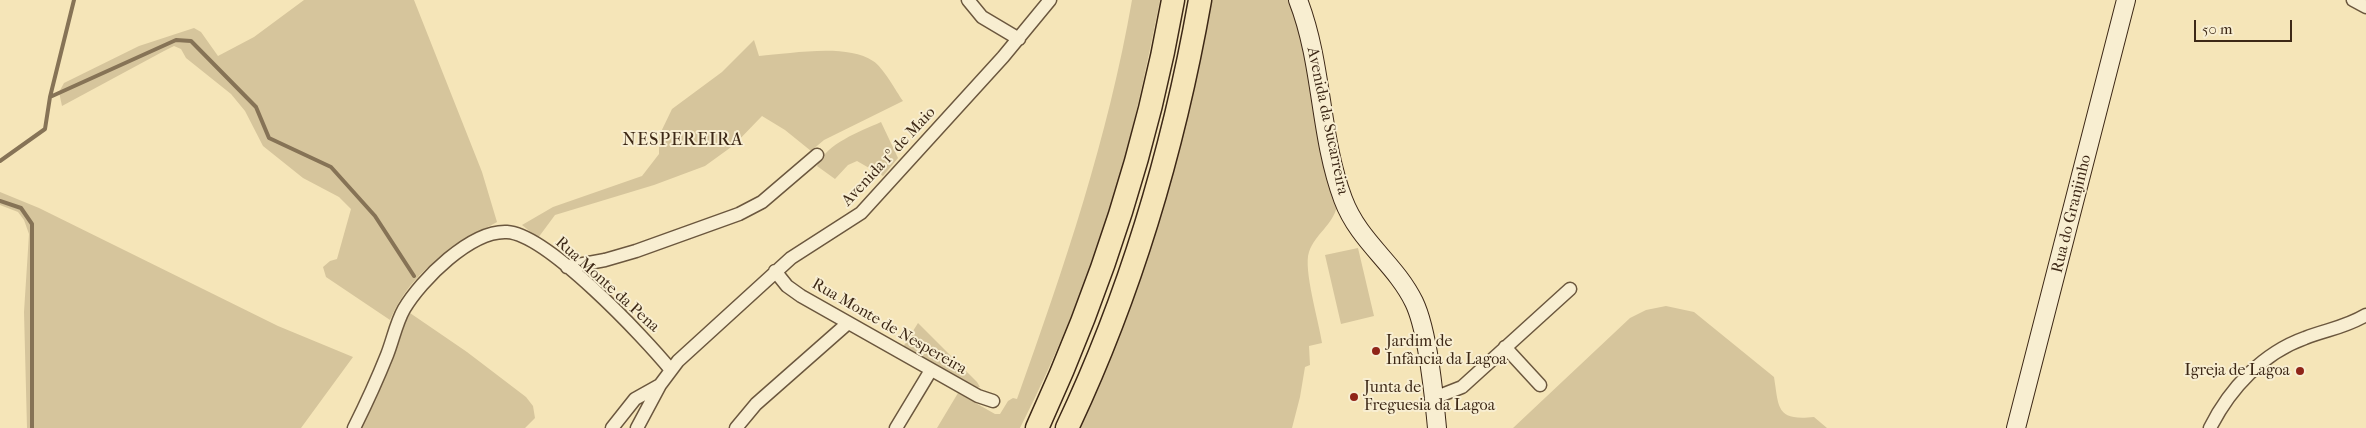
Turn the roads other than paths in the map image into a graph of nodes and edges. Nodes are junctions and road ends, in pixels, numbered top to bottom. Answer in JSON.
{"nodes":[{"id":1,"x":968,"y":0,"type":"edge"},
{"id":2,"x":1050,"y":0,"type":"edge"},
{"id":3,"x":1173,"y":0,"type":"edge"},
{"id":4,"x":1200,"y":0,"type":"edge"},
{"id":5,"x":1298,"y":0,"type":"edge"},
{"id":6,"x":2126,"y":0,"type":"edge"},
{"id":7,"x":2353,"y":0,"type":"edge"},
{"id":8,"x":2366,"y":7,"type":"edge"},
{"id":9,"x":1019,"y":39,"type":"junction"},
{"id":10,"x":817,"y":155,"type":"dead end"},
{"id":11,"x":567,"y":267,"type":"junction"},
{"id":12,"x":775,"y":271,"type":"junction"},
{"id":13,"x":1570,"y":289,"type":"dead end"},
{"id":14,"x":2366,"y":315,"type":"edge"},
{"id":15,"x":848,"y":323,"type":"junction"},
{"id":16,"x":1505,"y":348,"type":"junction"},
{"id":17,"x":670,"y":370,"type":"junction"},
{"id":18,"x":931,"y":370,"type":"junction"},
{"id":19,"x":660,"y":385,"type":"junction"},
{"id":20,"x":1540,"y":385,"type":"dead end"},
{"id":21,"x":1434,"y":398,"type":"junction"},
{"id":22,"x":993,"y":401,"type":"dead end"},
{"id":23,"x":354,"y":428,"type":"edge"},
{"id":24,"x":612,"y":428,"type":"edge"},
{"id":25,"x":637,"y":428,"type":"edge"},
{"id":26,"x":736,"y":428,"type":"edge"},
{"id":27,"x":896,"y":428,"type":"edge"},
{"id":28,"x":1037,"y":428,"type":"edge"},
{"id":29,"x":1066,"y":428,"type":"edge"},
{"id":30,"x":1437,"y":428,"type":"edge"},
{"id":31,"x":2016,"y":428,"type":"edge"},
{"id":32,"x":2210,"y":428,"type":"edge"}],
"edges":[{"from":1,"to":9,"type":"street"},
{"from":2,"to":9,"type":"street","name":"Avenida 1º de Maio"},
{"from":3,"to":28,"type":"highway"},
{"from":4,"to":29,"type":"highway"},
{"from":5,"to":21,"type":"street","name":"Avenida da Sucarreira"},
{"from":6,"to":31,"type":"street","name":"Rua do Granjinho"},
{"from":7,"to":8,"type":"street"},
{"from":9,"to":12,"type":"street","name":"Avenida 1º de Maio"},
{"from":10,"to":11,"type":"street"},
{"from":11,"to":17,"type":"street","name":"Rua Monte da Pena"},
{"from":11,"to":23,"type":"street","name":"Rua Monte da Pena"},
{"from":12,"to":15,"type":"street","name":"Rua Monte de Nespereira"},
{"from":12,"to":17,"type":"street","name":"Avenida 1º de Maio"},
{"from":13,"to":16,"type":"street"},
{"from":14,"to":32,"type":"street"},
{"from":15,"to":18,"type":"street","name":"Rua Monte de Nespereira"},
{"from":15,"to":26,"type":"street"},
{"from":16,"to":20,"type":"street"},
{"from":16,"to":21,"type":"street"},
{"from":17,"to":19,"type":"street","name":"Avenida 1º de Maio"},
{"from":18,"to":22,"type":"street","name":"Rua Monte de Nespereira"},
{"from":18,"to":27,"type":"street"},
{"from":19,"to":24,"type":"street"},
{"from":19,"to":25,"type":"street","name":"Avenida 1º de Maio"},
{"from":21,"to":30,"type":"street","name":"Avenida da Sucarreira"}]}
